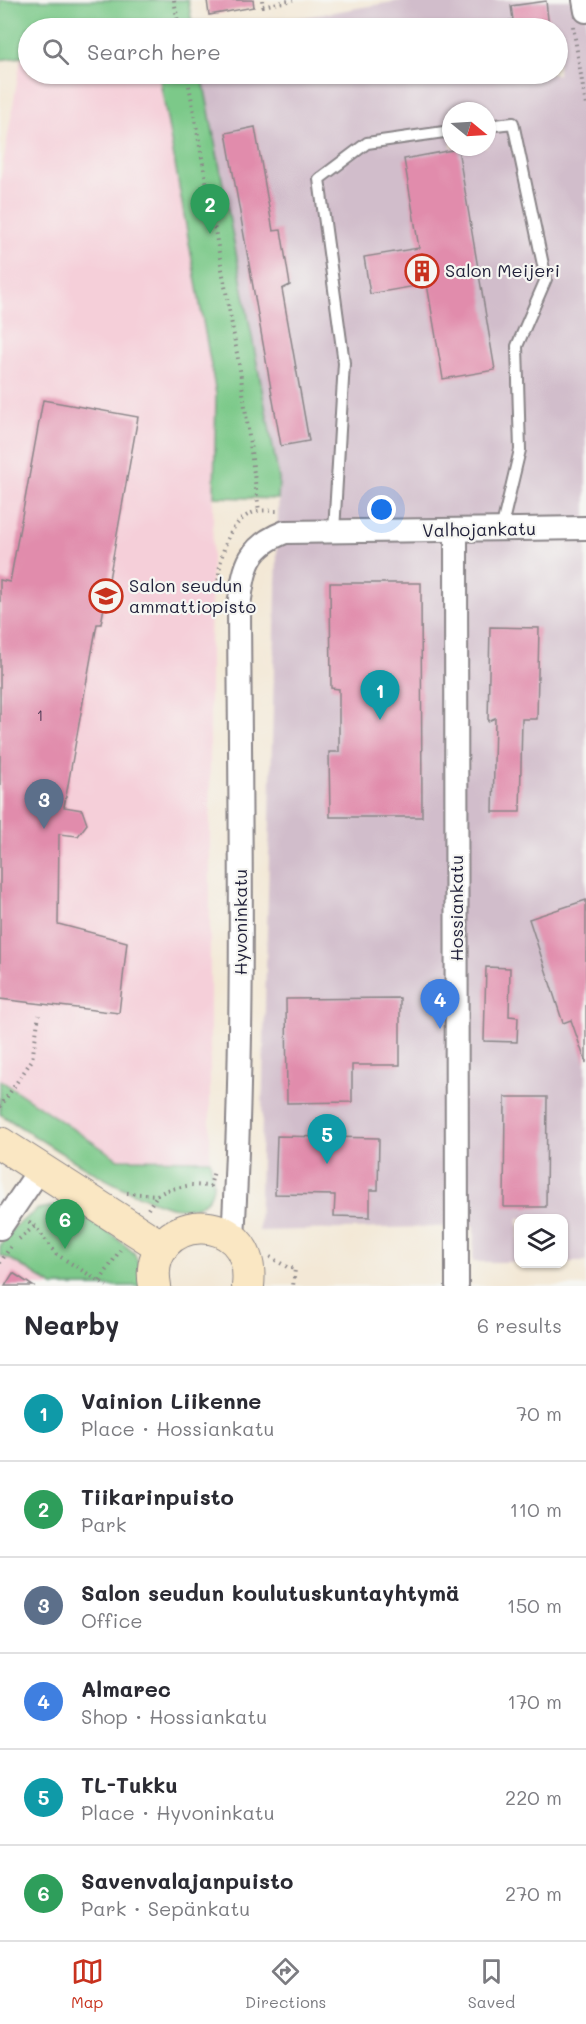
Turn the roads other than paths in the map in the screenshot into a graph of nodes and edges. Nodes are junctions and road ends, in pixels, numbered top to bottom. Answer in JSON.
{"nodes":[{"id":1,"x":584,"y":0,"type":"edge"},
{"id":2,"x":579,"y":17,"type":"edge"},
{"id":3,"x":496,"y":125,"type":"edge"},
{"id":4,"x":442,"y":132,"type":"edge"},
{"id":5,"x":586,"y":528,"type":"edge"},
{"id":6,"x":501,"y":530,"type":"junction"},
{"id":7,"x":334,"y":531,"type":"junction"},
{"id":8,"x":456,"y":531,"type":"junction"},
{"id":9,"x":239,"y":605,"type":"joint"},
{"id":10,"x":0,"y":1143,"type":"edge"},
{"id":11,"x":40,"y":1168,"type":"junction"},
{"id":12,"x":6,"y":1220,"type":"edge"},
{"id":13,"x":233,"y":1238,"type":"junction"},
{"id":14,"x":162,"y":1248,"type":"junction"},
{"id":15,"x":155,"y":1286,"type":"edge"},
{"id":16,"x":248,"y":1286,"type":"edge"},
{"id":17,"x":457,"y":1286,"type":"edge"}],
"edges":[{"from":1,"to":2,"type":"street"},
{"from":3,"to":6,"type":"lane"},
{"from":4,"to":7,"type":"lane"},
{"from":5,"to":6,"type":"street","name":"Valhojankatu"},
{"from":6,"to":8,"type":"street","name":"Valhojankatu"},
{"from":7,"to":8,"type":"street","name":"Valhojankatu"},
{"from":7,"to":9,"type":"street","name":"Valhojankatu"},
{"from":8,"to":17,"type":"street","name":"Hossiankatu"},
{"from":9,"to":13,"type":"street","name":"Hyvoninkatu"},
{"from":10,"to":11,"type":"street"},
{"from":11,"to":12,"type":"street"},
{"from":11,"to":14,"type":"street"},
{"from":13,"to":14,"type":"street"},
{"from":13,"to":16,"type":"street"},
{"from":14,"to":15,"type":"street"}]}
